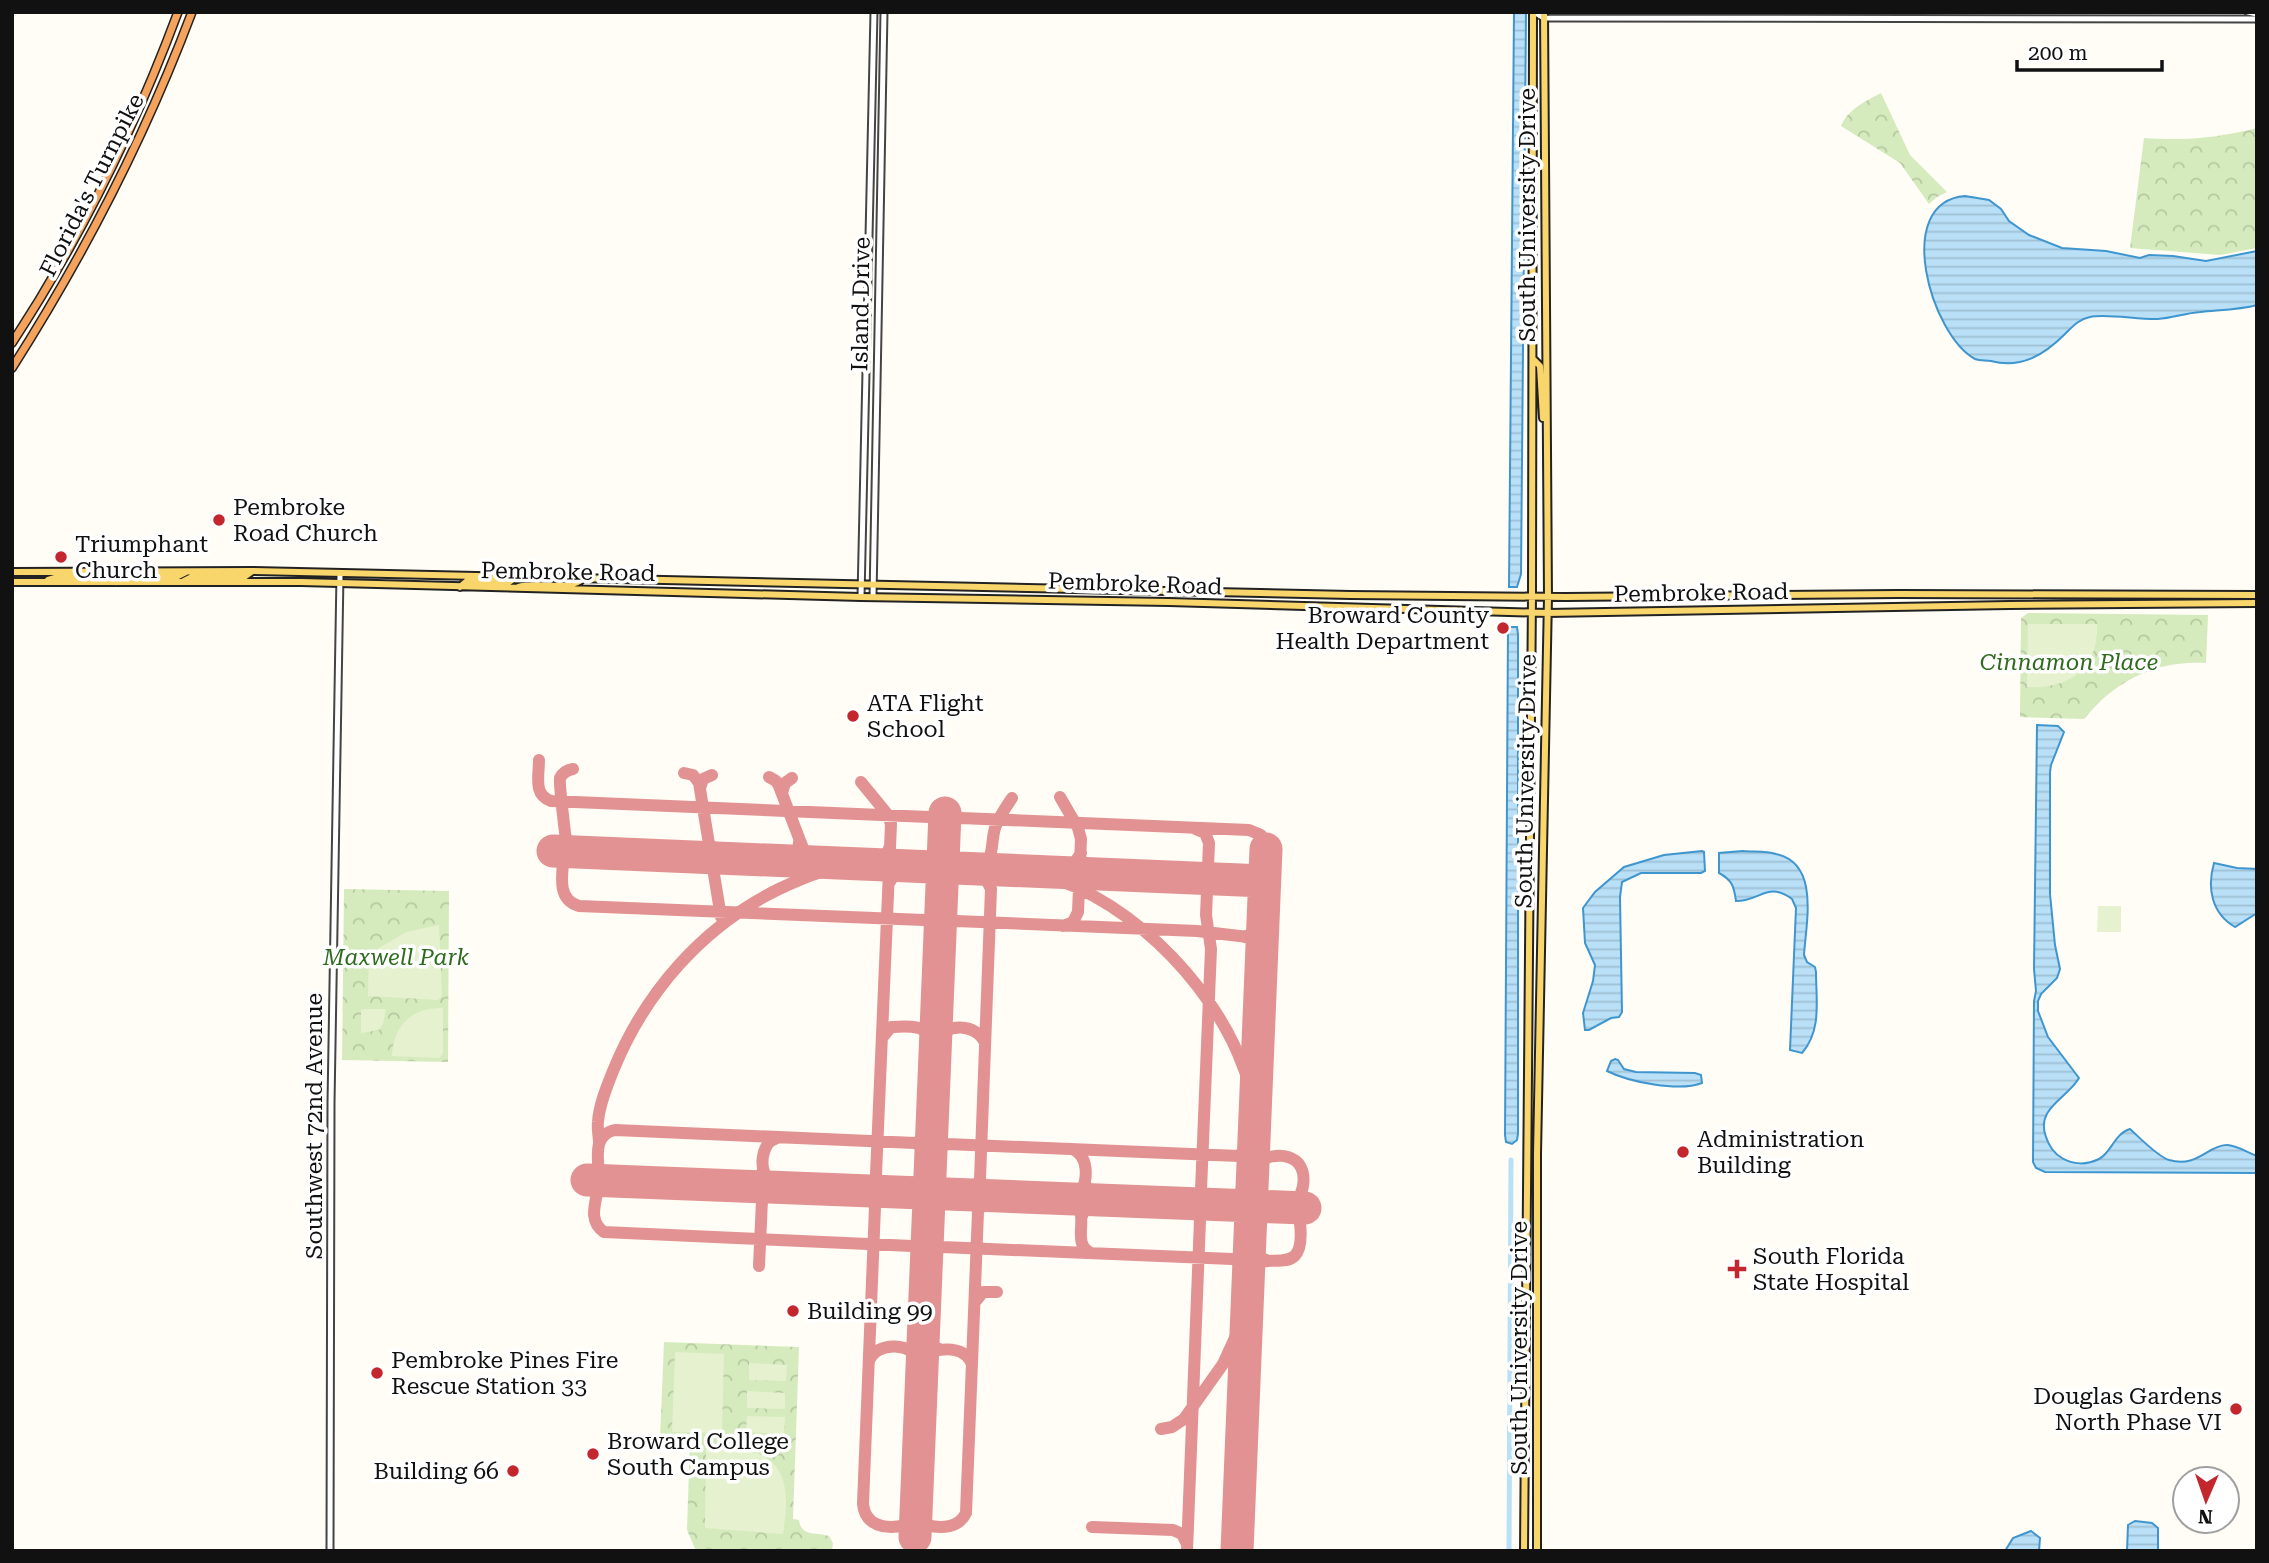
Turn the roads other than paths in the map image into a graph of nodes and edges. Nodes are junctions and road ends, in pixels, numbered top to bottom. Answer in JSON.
{"nodes":[{"id":1,"x":178,"y":12,"type":"edge"},
{"id":2,"x":191,"y":12,"type":"edge"},
{"id":3,"x":874,"y":12,"type":"edge"},
{"id":4,"x":884,"y":12,"type":"edge"},
{"id":5,"x":1533,"y":12,"type":"edge"},
{"id":6,"x":2248,"y":12,"type":"edge"},
{"id":7,"x":2257,"y":14,"type":"edge"},
{"id":8,"x":1544,"y":15,"type":"edge"},
{"id":9,"x":2257,"y":19,"type":"edge"},
{"id":10,"x":12,"y":343,"type":"edge"},
{"id":11,"x":1532,"y":359,"type":"junction"},
{"id":12,"x":12,"y":368,"type":"edge"},
{"id":13,"x":1547,"y":440,"type":"junction"},
{"id":14,"x":122,"y":571,"type":"junction"},
{"id":15,"x":188,"y":571,"type":"junction"},
{"id":16,"x":252,"y":571,"type":"junction"},
{"id":17,"x":12,"y":572,"type":"edge"},
{"id":18,"x":340,"y":575,"type":"junction"},
{"id":19,"x":516,"y":577,"type":"junction"},
{"id":20,"x":583,"y":578,"type":"junction"},
{"id":21,"x":12,"y":582,"type":"edge"},
{"id":22,"x":43,"y":582,"type":"junction"},
{"id":23,"x":116,"y":582,"type":"junction"},
{"id":24,"x":183,"y":582,"type":"junction"},
{"id":25,"x":340,"y":585,"type":"junction"},
{"id":26,"x":862,"y":585,"type":"junction"},
{"id":27,"x":873,"y":585,"type":"junction"},
{"id":28,"x":460,"y":587,"type":"junction"},
{"id":29,"x":513,"y":588,"type":"junction"},
{"id":30,"x":1872,"y":594,"type":"junction"},
{"id":31,"x":2257,"y":595,"type":"edge"},
{"id":32,"x":861,"y":597,"type":"junction"},
{"id":33,"x":873,"y":597,"type":"junction"},
{"id":34,"x":1532,"y":597,"type":"junction"},
{"id":35,"x":1548,"y":597,"type":"junction"},
{"id":36,"x":2257,"y":603,"type":"edge"},
{"id":37,"x":1872,"y":607,"type":"junction"},
{"id":38,"x":1531,"y":613,"type":"junction"},
{"id":39,"x":1547,"y":613,"type":"junction"},
{"id":40,"x":330,"y":1551,"type":"edge"},
{"id":41,"x":1524,"y":1551,"type":"edge"},
{"id":42,"x":1537,"y":1551,"type":"edge"}],
"edges":[{"from":1,"to":10,"type":"highway","name":"Florida's Turnpike"},
{"from":2,"to":12,"type":"highway","name":"Florida's Turnpike"},
{"from":3,"to":26,"type":"street","name":"Island Drive"},
{"from":4,"to":27,"type":"street","name":"Island Drive"},
{"from":5,"to":8,"type":"street"},
{"from":5,"to":11,"type":"main road","name":"South University Drive"},
{"from":6,"to":7,"type":"street"},
{"from":8,"to":9,"type":"street"},
{"from":8,"to":13,"type":"main road","name":"South University Drive"},
{"from":11,"to":13,"type":"main road"},
{"from":11,"to":34,"type":"main road","name":"South University Drive"},
{"from":13,"to":35,"type":"main road","name":"South University Drive"},
{"from":14,"to":15,"type":"main road","name":"Pembroke Road"},
{"from":14,"to":17,"type":"main road","name":"Pembroke Road"},
{"from":14,"to":22,"type":"main road"},
{"from":15,"to":16,"type":"main road","name":"Pembroke Road"},
{"from":15,"to":23,"type":"main road"},
{"from":16,"to":18,"type":"main road","name":"Pembroke Road"},
{"from":16,"to":24,"type":"main road"},
{"from":18,"to":19,"type":"main road","name":"Pembroke Road"},
{"from":18,"to":25,"type":"street","name":"Southwest 72nd Avenue"},
{"from":19,"to":20,"type":"main road","name":"Pembroke Road"},
{"from":19,"to":28,"type":"main road"},
{"from":20,"to":26,"type":"main road","name":"Pembroke Road"},
{"from":20,"to":29,"type":"main road"},
{"from":21,"to":22,"type":"main road","name":"Pembroke Road"},
{"from":22,"to":23,"type":"main road","name":"Pembroke Road"},
{"from":23,"to":24,"type":"main road","name":"Pembroke Road"},
{"from":24,"to":25,"type":"main road","name":"Pembroke Road"},
{"from":25,"to":28,"type":"main road","name":"Pembroke Road"},
{"from":25,"to":40,"type":"street","name":"Southwest 72nd Avenue"},
{"from":26,"to":27,"type":"main road","name":"Pembroke Road"},
{"from":26,"to":32,"type":"street","name":"Island Drive"},
{"from":27,"to":33,"type":"street","name":"Island Drive"},
{"from":27,"to":34,"type":"main road","name":"Pembroke Road"},
{"from":28,"to":29,"type":"main road","name":"Pembroke Road"},
{"from":29,"to":32,"type":"main road","name":"Pembroke Road"},
{"from":30,"to":31,"type":"main road","name":"Pembroke Road"},
{"from":30,"to":35,"type":"main road","name":"Pembroke Road"},
{"from":30,"to":37,"type":"main road"},
{"from":32,"to":33,"type":"main road","name":"Pembroke Road"},
{"from":33,"to":38,"type":"main road","name":"Pembroke Road"},
{"from":34,"to":35,"type":"main road","name":"Pembroke Road"},
{"from":34,"to":38,"type":"main road","name":"South University Drive"},
{"from":35,"to":39,"type":"main road","name":"South University Drive"},
{"from":36,"to":37,"type":"main road","name":"Pembroke Road"},
{"from":37,"to":39,"type":"main road","name":"Pembroke Road"},
{"from":38,"to":39,"type":"main road","name":"Pembroke Road"},
{"from":38,"to":41,"type":"main road","name":"South University Drive"},
{"from":39,"to":42,"type":"main road","name":"South University Drive"}]}
